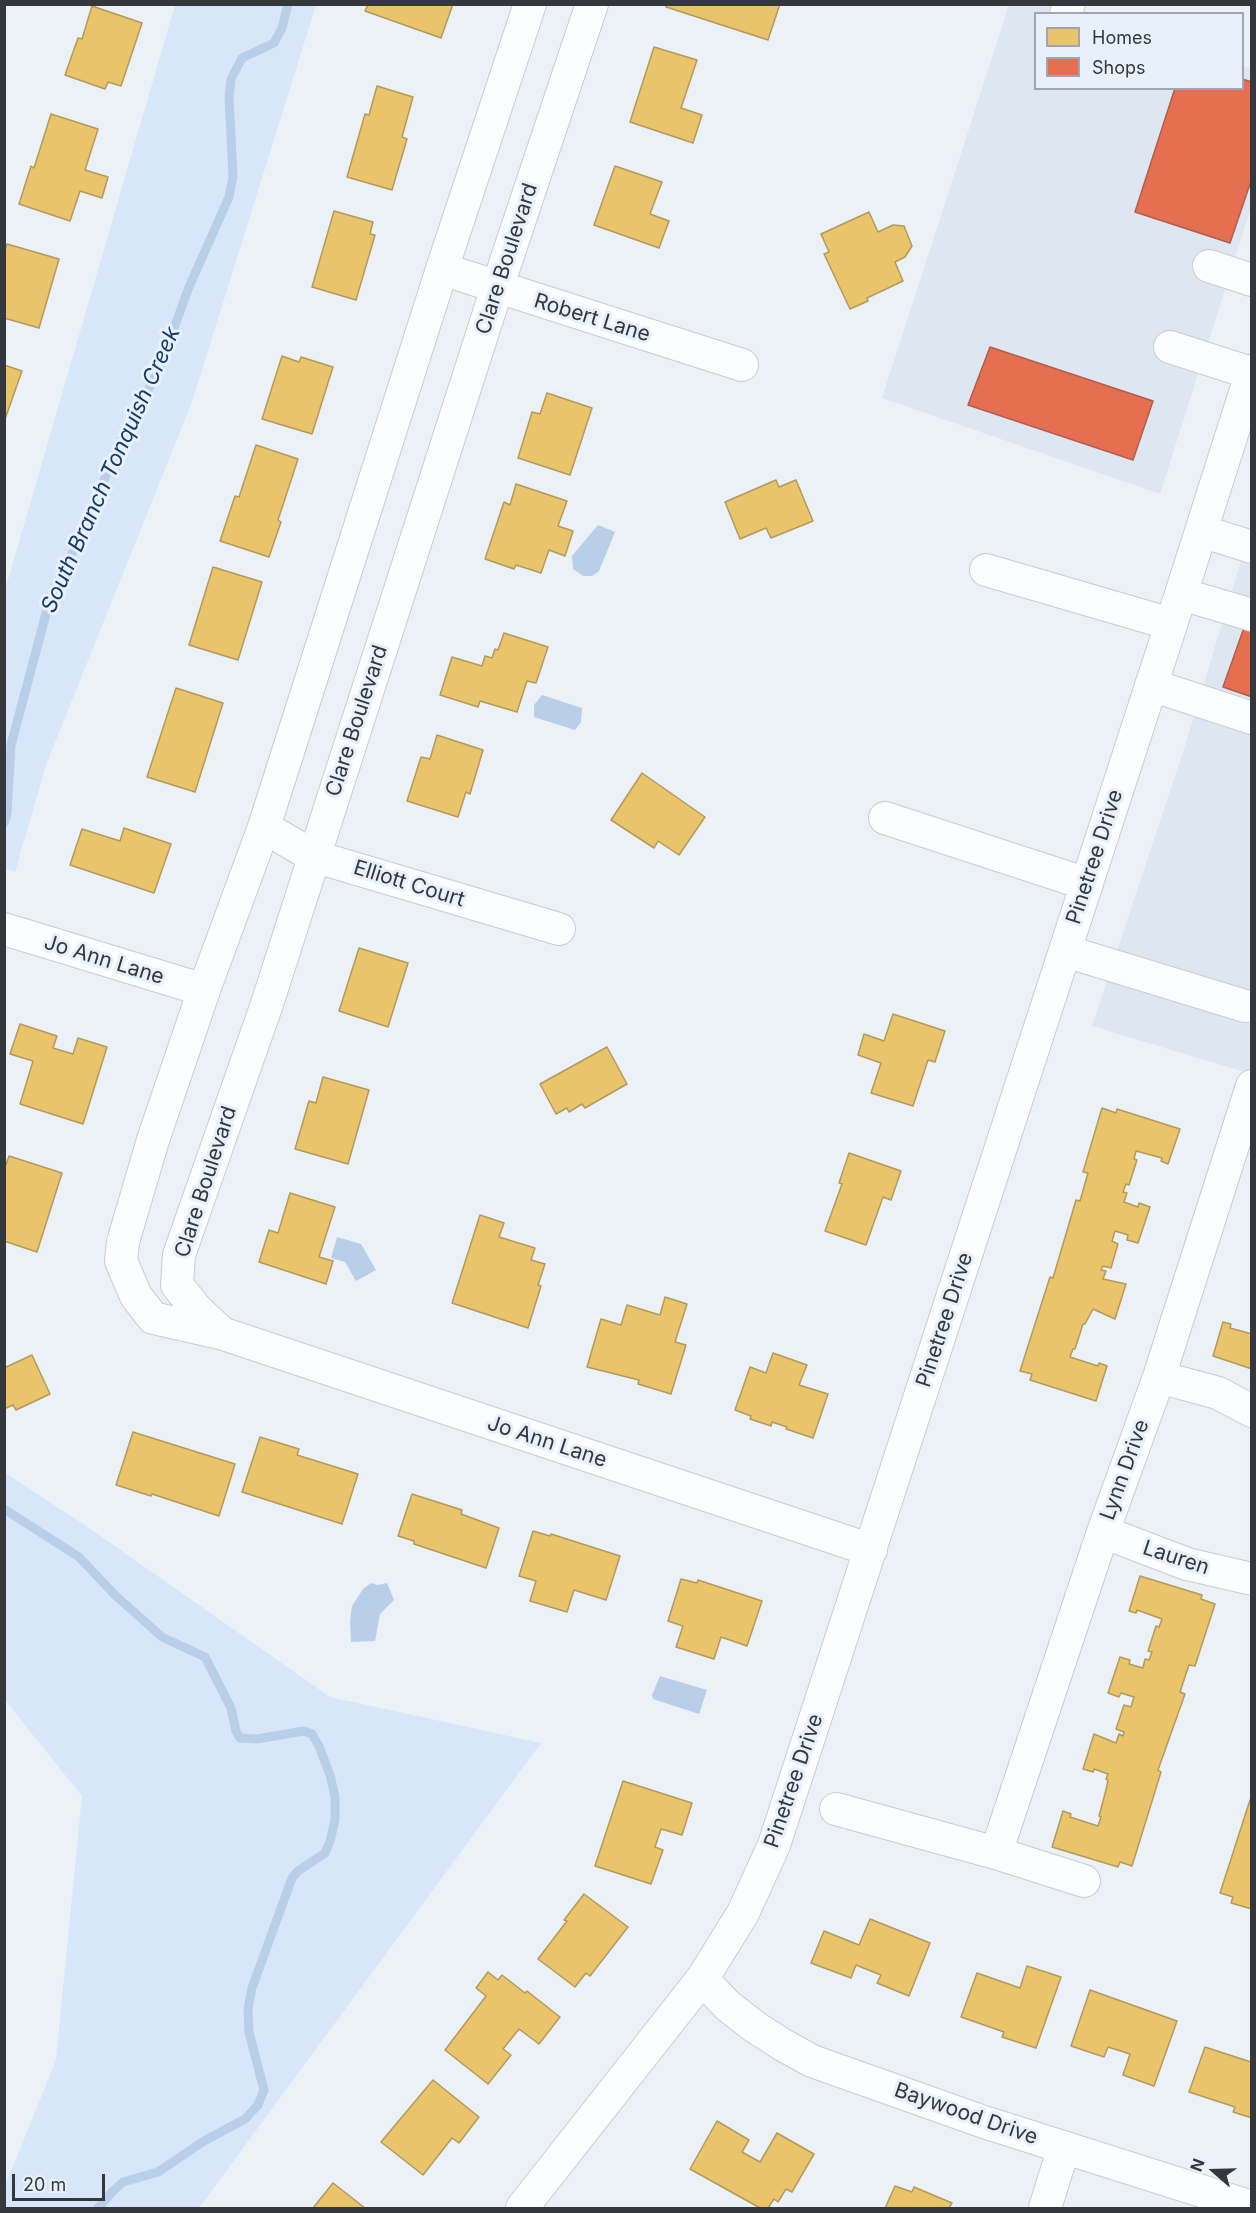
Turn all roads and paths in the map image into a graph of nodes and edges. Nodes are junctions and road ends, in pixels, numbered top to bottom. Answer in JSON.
{"nodes":[{"id":1,"x":530,"y":4,"type":"edge"},
{"id":2,"x":592,"y":4,"type":"edge"},
{"id":3,"x":1209,"y":266,"type":"dead end"},
{"id":4,"x":442,"y":269,"type":"junction"},
{"id":5,"x":1251,"y":280,"type":"edge"},
{"id":6,"x":497,"y":288,"type":"junction"},
{"id":7,"x":1170,"y":347,"type":"dead end"},
{"id":8,"x":742,"y":365,"type":"dead end"},
{"id":9,"x":1251,"y":372,"type":"edge"},
{"id":10,"x":1201,"y":531,"type":"junction"},
{"id":11,"x":1251,"y":547,"type":"edge"},
{"id":12,"x":986,"y":570,"type":"dead end"},
{"id":13,"x":1181,"y":594,"type":"junction"},
{"id":14,"x":1251,"y":615,"type":"edge"},
{"id":15,"x":1171,"y":624,"type":"junction"},
{"id":16,"x":1151,"y":685,"type":"junction"},
{"id":17,"x":1251,"y":718,"type":"edge"},
{"id":18,"x":885,"y":818,"type":"dead end"},
{"id":19,"x":264,"y":826,"type":"junction"},
{"id":20,"x":313,"y":856,"type":"junction"},
{"id":21,"x":1087,"y":884,"type":"junction"},
{"id":22,"x":4,"y":929,"type":"edge"},
{"id":23,"x":559,"y":929,"type":"dead end"},
{"id":24,"x":1065,"y":951,"type":"junction"},
{"id":25,"x":204,"y":990,"type":"junction"},
{"id":26,"x":1249,"y":1000,"type":"edge"},
{"id":27,"x":1251,"y":1086,"type":"edge"},
{"id":28,"x":224,"y":1334,"type":"junction"},
{"id":29,"x":1159,"y":1377,"type":"junction"},
{"id":30,"x":1251,"y":1411,"type":"edge"},
{"id":31,"x":1103,"y":1533,"type":"junction"},
{"id":32,"x":871,"y":1550,"type":"junction"},
{"id":33,"x":1251,"y":1579,"type":"edge"},
{"id":34,"x":836,"y":1809,"type":"dead end"},
{"id":35,"x":996,"y":1852,"type":"junction"},
{"id":36,"x":1084,"y":1881,"type":"dead end"},
{"id":37,"x":702,"y":1979,"type":"junction"},
{"id":38,"x":1064,"y":2147,"type":"junction"},
{"id":39,"x":1251,"y":2207,"type":"edge"},
{"id":40,"x":522,"y":2208,"type":"edge"},
{"id":41,"x":1045,"y":2208,"type":"edge"}],
"edges":[{"from":1,"to":4,"type":"street"},
{"from":2,"to":6,"type":"street","name":"Clare Boulevard"},
{"from":3,"to":5,"type":"street"},
{"from":4,"to":6,"type":"street","name":"Robert Lane"},
{"from":4,"to":19,"type":"street"},
{"from":6,"to":8,"type":"street","name":"Robert Lane"},
{"from":6,"to":20,"type":"street","name":"Clare Boulevard"},
{"from":7,"to":9,"type":"street"},
{"from":9,"to":10,"type":"street","name":"Pinetree Drive"},
{"from":10,"to":11,"type":"street"},
{"from":10,"to":13,"type":"street","name":"Pinetree Drive"},
{"from":12,"to":15,"type":"street"},
{"from":13,"to":14,"type":"street"},
{"from":13,"to":15,"type":"street","name":"Pinetree Drive"},
{"from":15,"to":16,"type":"street","name":"Pinetree Drive"},
{"from":16,"to":17,"type":"street"},
{"from":16,"to":21,"type":"street","name":"Pinetree Drive"},
{"from":18,"to":21,"type":"street"},
{"from":19,"to":20,"type":"street","name":"Elliott Court"},
{"from":19,"to":25,"type":"street"},
{"from":20,"to":23,"type":"street","name":"Elliott Court"},
{"from":20,"to":28,"type":"street","name":"Clare Boulevard"},
{"from":21,"to":24,"type":"street","name":"Pinetree Drive"},
{"from":22,"to":25,"type":"street","name":"Jo Ann Lane"},
{"from":24,"to":26,"type":"street"},
{"from":24,"to":32,"type":"street","name":"Pinetree Drive"},
{"from":25,"to":28,"type":"street"},
{"from":27,"to":29,"type":"street","name":"Lynn Drive"},
{"from":28,"to":32,"type":"street","name":"Jo Ann Lane"},
{"from":29,"to":30,"type":"street"},
{"from":29,"to":31,"type":"street","name":"Lynn Drive"},
{"from":31,"to":33,"type":"street","name":"Lauren"},
{"from":31,"to":35,"type":"street","name":"Lynn Drive"},
{"from":32,"to":37,"type":"street","name":"Pinetree Drive"},
{"from":34,"to":35,"type":"street"},
{"from":35,"to":36,"type":"street"},
{"from":37,"to":38,"type":"street","name":"Baywood Drive"},
{"from":37,"to":40,"type":"street","name":"Pinetree Drive"},
{"from":38,"to":39,"type":"street","name":"Baywood Drive"},
{"from":38,"to":41,"type":"street"}]}
